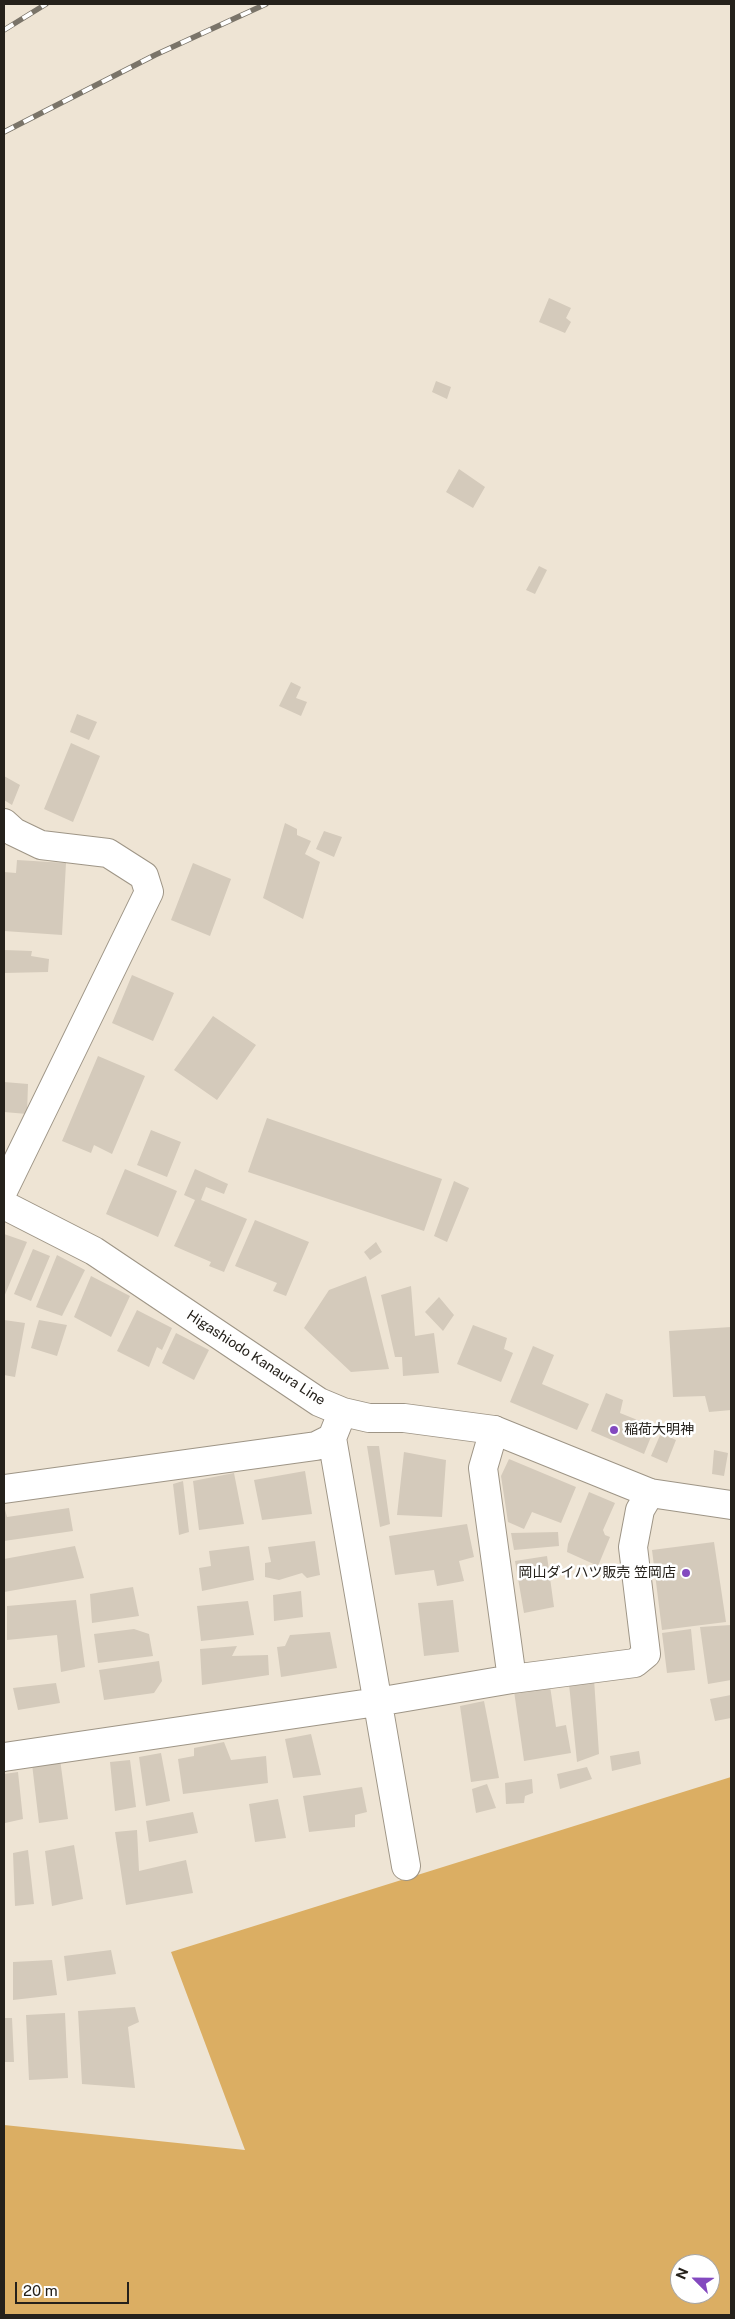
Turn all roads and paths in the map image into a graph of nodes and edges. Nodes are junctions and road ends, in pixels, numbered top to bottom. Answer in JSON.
{"nodes":[{"id":1,"x":4,"y":823,"type":"edge"},
{"id":2,"x":4,"y":1188,"type":"edge"},
{"id":3,"x":4,"y":1205,"type":"edge"},
{"id":4,"x":343,"y":1412,"type":"junction"},
{"id":5,"x":494,"y":1430,"type":"junction"},
{"id":6,"x":332,"y":1438,"type":"junction"},
{"id":7,"x":4,"y":1489,"type":"edge"},
{"id":8,"x":650,"y":1493,"type":"junction"},
{"id":9,"x":731,"y":1505,"type":"edge"},
{"id":10,"x":512,"y":1679,"type":"junction"},
{"id":11,"x":377,"y":1702,"type":"junction"},
{"id":12,"x":4,"y":1757,"type":"edge"},
{"id":13,"x":406,"y":1866,"type":"dead end"}],
"edges":[{"from":1,"to":2,"type":"street"},
{"from":3,"to":4,"type":"street","name":"Higashiodo Kanaura Line"},
{"from":4,"to":5,"type":"street","name":"Higashiodo Kanaura Line"},
{"from":4,"to":6,"type":"street"},
{"from":5,"to":8,"type":"street","name":"Higashiodo Kanaura Line"},
{"from":5,"to":10,"type":"street"},
{"from":6,"to":7,"type":"street"},
{"from":6,"to":11,"type":"street"},
{"from":8,"to":9,"type":"street","name":"Higashiodo Kanaura Line"},
{"from":8,"to":10,"type":"street"},
{"from":10,"to":11,"type":"street"},
{"from":11,"to":12,"type":"street"},
{"from":11,"to":13,"type":"street"}]}
